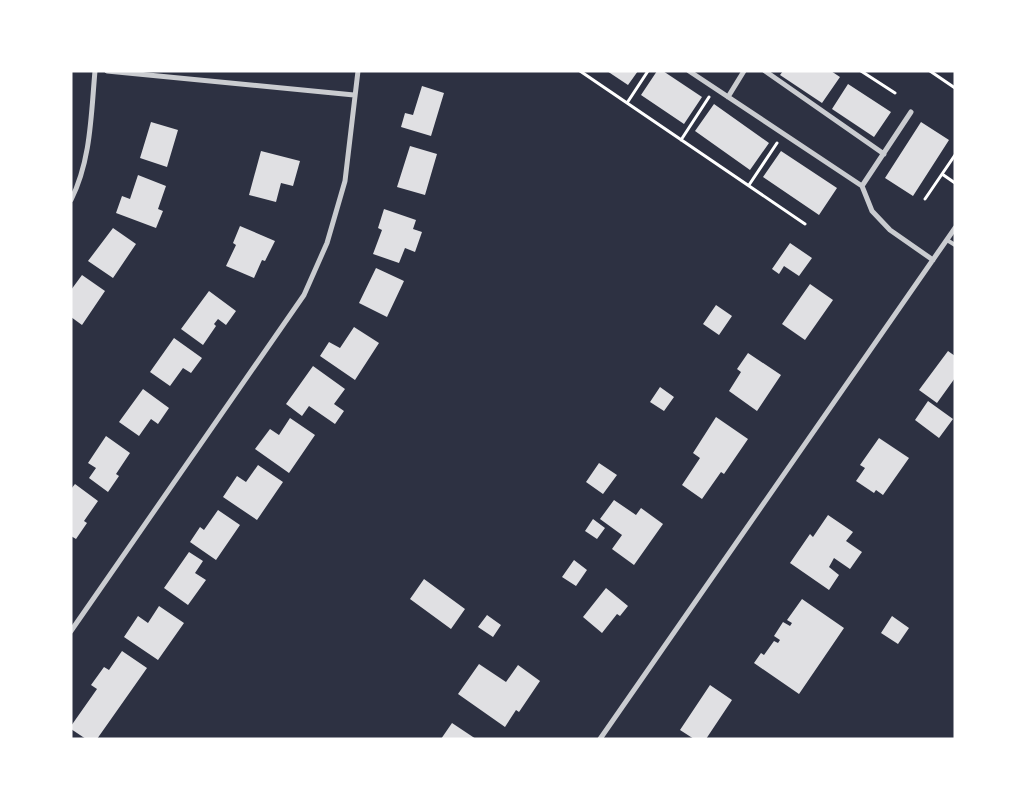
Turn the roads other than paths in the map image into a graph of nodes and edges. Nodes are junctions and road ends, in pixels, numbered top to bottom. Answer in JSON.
{"nodes":[{"id":1,"x":95,"y":71,"type":"edge"},
{"id":2,"x":107,"y":71,"type":"edge"},
{"id":3,"x":358,"y":71,"type":"edge"},
{"id":4,"x":689,"y":71,"type":"edge"},
{"id":5,"x":744,"y":71,"type":"edge"},
{"id":6,"x":765,"y":71,"type":"edge"},
{"id":7,"x":354,"y":96,"type":"junction"},
{"id":8,"x":728,"y":96,"type":"junction"},
{"id":9,"x":911,"y":112,"type":"dead end"},
{"id":10,"x":884,"y":154,"type":"junction"},
{"id":11,"x":862,"y":186,"type":"junction"},
{"id":12,"x":71,"y":200,"type":"edge"},
{"id":13,"x":955,"y":228,"type":"edge"},
{"id":14,"x":947,"y":240,"type":"junction"},
{"id":15,"x":955,"y":245,"type":"edge"},
{"id":16,"x":933,"y":260,"type":"junction"},
{"id":17,"x":71,"y":630,"type":"edge"},
{"id":18,"x":600,"y":739,"type":"edge"}],
"edges":[{"from":1,"to":12,"type":"street"},
{"from":2,"to":7,"type":"street"},
{"from":3,"to":7,"type":"street"},
{"from":4,"to":8,"type":"street"},
{"from":5,"to":8,"type":"street"},
{"from":6,"to":10,"type":"street"},
{"from":7,"to":17,"type":"street"},
{"from":8,"to":11,"type":"street"},
{"from":9,"to":10,"type":"street"},
{"from":10,"to":11,"type":"street"},
{"from":11,"to":16,"type":"street"},
{"from":13,"to":14,"type":"street"},
{"from":14,"to":15,"type":"lane"},
{"from":14,"to":16,"type":"street"},
{"from":16,"to":18,"type":"street"}]}
